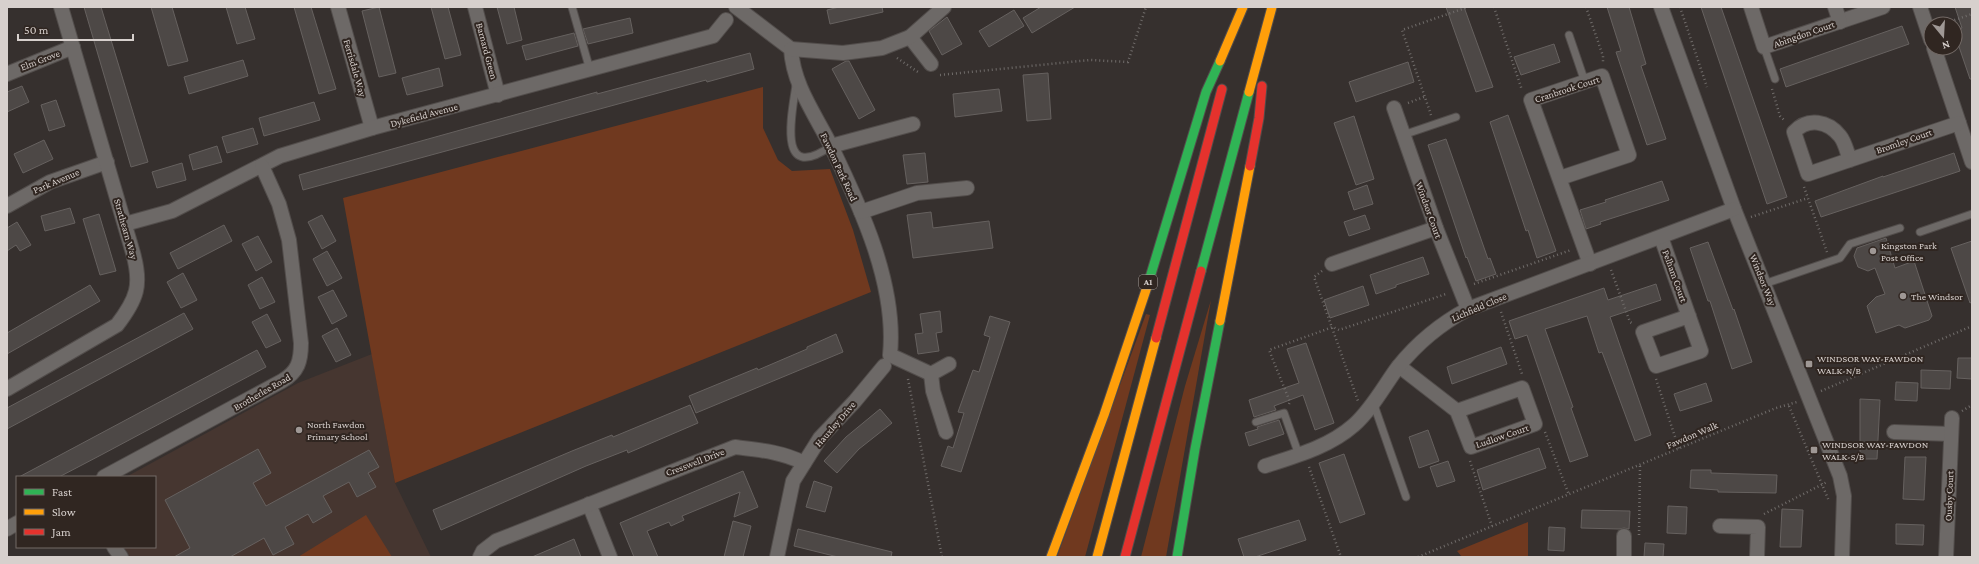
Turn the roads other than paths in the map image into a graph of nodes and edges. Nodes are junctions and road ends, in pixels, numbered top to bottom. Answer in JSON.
{"nodes":[{"id":1,"x":61,"y":7,"type":"edge"},
{"id":2,"x":338,"y":7,"type":"edge"},
{"id":3,"x":475,"y":7,"type":"edge"},
{"id":4,"x":572,"y":7,"type":"edge"},
{"id":5,"x":736,"y":7,"type":"edge"},
{"id":6,"x":944,"y":7,"type":"edge"},
{"id":7,"x":1243,"y":7,"type":"edge"},
{"id":8,"x":1272,"y":7,"type":"edge"},
{"id":9,"x":1661,"y":7,"type":"edge"},
{"id":10,"x":1750,"y":7,"type":"edge"},
{"id":11,"x":1834,"y":7,"type":"edge"},
{"id":12,"x":1883,"y":7,"type":"edge"},
{"id":13,"x":726,"y":20,"type":"dead end"},
{"id":14,"x":1840,"y":22,"type":"junction"},
{"id":15,"x":1569,"y":35,"type":"dead end"},
{"id":16,"x":910,"y":37,"type":"junction"},
{"id":17,"x":1764,"y":47,"type":"junction"},
{"id":18,"x":73,"y":48,"type":"junction"},
{"id":19,"x":790,"y":49,"type":"junction"},
{"id":20,"x":1937,"y":56,"type":"edge"},
{"id":21,"x":1227,"y":68,"type":"dead end"},
{"id":22,"x":590,"y":70,"type":"junction"},
{"id":23,"x":929,"y":70,"type":"road end"},
{"id":24,"x":7,"y":74,"type":"edge"},
{"id":25,"x":1775,"y":79,"type":"road end"},
{"id":26,"x":797,"y":82,"type":"junction"},
{"id":27,"x":1585,"y":82,"type":"junction"},
{"id":28,"x":1223,"y":83,"type":"dead end"},
{"id":29,"x":498,"y":95,"type":"junction"},
{"id":30,"x":1394,"y":108,"type":"dead end"},
{"id":31,"x":1456,"y":117,"type":"dead end"},
{"id":32,"x":1959,"y":123,"type":"junction"},
{"id":33,"x":913,"y":124,"type":"dead end"},
{"id":34,"x":372,"y":128,"type":"junction"},
{"id":35,"x":1403,"y":135,"type":"junction"},
{"id":36,"x":831,"y":146,"type":"junction"},
{"id":37,"x":1850,"y":160,"type":"junction"},
{"id":38,"x":107,"y":162,"type":"junction"},
{"id":39,"x":1972,"y":162,"type":"edge"},
{"id":40,"x":262,"y":166,"type":"junction"},
{"id":41,"x":1560,"y":178,"type":"junction"},
{"id":42,"x":967,"y":188,"type":"dead end"},
{"id":43,"x":7,"y":206,"type":"edge"},
{"id":44,"x":861,"y":212,"type":"junction"},
{"id":45,"x":1972,"y":214,"type":"edge"},
{"id":46,"x":1737,"y":215,"type":"junction"},
{"id":47,"x":125,"y":224,"type":"junction"},
{"id":48,"x":1436,"y":228,"type":"junction"},
{"id":49,"x":1900,"y":228,"type":"dead end"},
{"id":50,"x":1920,"y":232,"type":"dead end"},
{"id":51,"x":1661,"y":236,"type":"junction"},
{"id":52,"x":1332,"y":264,"type":"road end"},
{"id":53,"x":1590,"y":264,"type":"junction"},
{"id":54,"x":1764,"y":284,"type":"junction"},
{"id":55,"x":1468,"y":309,"type":"junction"},
{"id":56,"x":1689,"y":316,"type":"junction"},
{"id":57,"x":887,"y":360,"type":"junction"},
{"id":58,"x":949,"y":364,"type":"dead end"},
{"id":59,"x":1399,"y":366,"type":"junction"},
{"id":60,"x":932,"y":374,"type":"junction"},
{"id":61,"x":7,"y":389,"type":"edge"},
{"id":62,"x":1373,"y":402,"type":"junction"},
{"id":63,"x":1457,"y":411,"type":"junction"},
{"id":64,"x":1952,"y":418,"type":"dead end"},
{"id":65,"x":1256,"y":422,"type":"dead end"},
{"id":66,"x":946,"y":432,"type":"dead end"},
{"id":67,"x":1894,"y":432,"type":"dead end"},
{"id":68,"x":1951,"y":434,"type":"junction"},
{"id":69,"x":1302,"y":454,"type":"junction"},
{"id":70,"x":804,"y":463,"type":"junction"},
{"id":71,"x":1266,"y":466,"type":"dead end"},
{"id":72,"x":106,"y":476,"type":"edge"},
{"id":73,"x":1406,"y":497,"type":"dead end"},
{"id":74,"x":589,"y":504,"type":"junction"},
{"id":75,"x":16,"y":524,"type":"edge"},
{"id":76,"x":1720,"y":526,"type":"dead end"},
{"id":77,"x":7,"y":529,"type":"edge"},
{"id":78,"x":1630,"y":538,"type":"road end"},
{"id":79,"x":115,"y":548,"type":"edge"},
{"id":80,"x":121,"y":557,"type":"edge"},
{"id":81,"x":480,"y":557,"type":"edge"},
{"id":82,"x":610,"y":557,"type":"edge"},
{"id":83,"x":777,"y":557,"type":"edge"},
{"id":84,"x":1051,"y":557,"type":"edge"},
{"id":85,"x":1097,"y":557,"type":"edge"},
{"id":86,"x":1125,"y":557,"type":"edge"},
{"id":87,"x":1177,"y":557,"type":"edge"},
{"id":88,"x":1624,"y":557,"type":"edge"},
{"id":89,"x":1757,"y":557,"type":"edge"},
{"id":90,"x":1842,"y":557,"type":"edge"},
{"id":91,"x":1946,"y":557,"type":"edge"}],
"edges":[{"from":1,"to":18,"type":"street","name":"Strathearn Way"},
{"from":2,"to":34,"type":"street","name":"Ferrisdale Way"},
{"from":3,"to":29,"type":"street","name":"Barnard Green"},
{"from":4,"to":22,"type":"lane"},
{"from":5,"to":19,"type":"street"},
{"from":6,"to":16,"type":"street"},
{"from":7,"to":21,"type":"highway","number":"A1"},
{"from":7,"to":84,"type":"highway","number":"A1"},
{"from":8,"to":86,"type":"highway"},
{"from":8,"to":87,"type":"highway"},
{"from":9,"to":46,"type":"street","name":"Windsor Way"},
{"from":10,"to":17,"type":"street","name":"Abingdon Court"},
{"from":11,"to":14,"type":"street","name":"Abingdon Court"},
{"from":12,"to":14,"type":"street","name":"Abingdon Court"},
{"from":13,"to":22,"type":"street","name":"Dykefield Avenue"},
{"from":14,"to":17,"type":"street","name":"Abingdon Court"},
{"from":15,"to":27,"type":"lane"},
{"from":16,"to":19,"type":"street"},
{"from":16,"to":23,"type":"street"},
{"from":17,"to":25,"type":"lane"},
{"from":18,"to":24,"type":"street","name":"Elm Grove"},
{"from":18,"to":38,"type":"street","name":"Strathearn Way"},
{"from":19,"to":26,"type":"street","name":"Fawdon Park Road"},
{"from":20,"to":32,"type":"street"},
{"from":22,"to":29,"type":"street","name":"Dykefield Avenue"},
{"from":26,"to":36,"type":"street","name":"Fawdon Park Road"},
{"from":26,"to":36,"type":"lane"},
{"from":27,"to":41,"type":"street","name":"Cranbrook Court"},
{"from":27,"to":41,"type":"street","name":"Cranbrook Court"},
{"from":28,"to":85,"type":"highway","number":"A1"},
{"from":29,"to":34,"type":"street","name":"Dykefield Avenue"},
{"from":30,"to":35,"type":"street","name":"Windsor Court"},
{"from":31,"to":35,"type":"lane"},
{"from":32,"to":37,"type":"street","name":"Bromley Court"},
{"from":32,"to":39,"type":"street"},
{"from":33,"to":36,"type":"street"},
{"from":34,"to":40,"type":"street","name":"Dykefield Avenue"},
{"from":35,"to":48,"type":"street","name":"Windsor Court"},
{"from":36,"to":44,"type":"street","name":"Fawdon Park Road"},
{"from":37,"to":37,"type":"street","name":"Bromley Court"},
{"from":38,"to":43,"type":"street","name":"Park Avenue"},
{"from":38,"to":47,"type":"street","name":"Strathearn Way"},
{"from":40,"to":47,"type":"street","name":"Dykefield Avenue"},
{"from":40,"to":72,"type":"street","name":"Brotherlee Road"},
{"from":41,"to":53,"type":"street","name":"Cranbrook Court"},
{"from":42,"to":44,"type":"street"},
{"from":44,"to":57,"type":"street","name":"Fawdon Park Road"},
{"from":45,"to":50,"type":"lane"},
{"from":46,"to":51,"type":"street","name":"Lichfield Close"},
{"from":46,"to":54,"type":"street","name":"Windsor Way"},
{"from":47,"to":61,"type":"street","name":"Strathearn Way"},
{"from":48,"to":52,"type":"street"},
{"from":48,"to":55,"type":"street","name":"Windsor Court"},
{"from":49,"to":54,"type":"lane"},
{"from":51,"to":53,"type":"street","name":"Lichfield Close"},
{"from":51,"to":56,"type":"street","name":"Pelham Court"},
{"from":53,"to":55,"type":"street","name":"Lichfield Close"},
{"from":54,"to":90,"type":"street","name":"Windsor Way"},
{"from":55,"to":59,"type":"street","name":"Lichfield Close"},
{"from":56,"to":56,"type":"street","name":"Pelham Court"},
{"from":57,"to":60,"type":"street"},
{"from":57,"to":70,"type":"street","name":"Hauxley Drive"},
{"from":58,"to":60,"type":"street"},
{"from":59,"to":62,"type":"street","name":"Lichfield Close"},
{"from":59,"to":63,"type":"street"},
{"from":60,"to":66,"type":"street"},
{"from":62,"to":69,"type":"street","name":"Lichfield Close"},
{"from":62,"to":73,"type":"lane"},
{"from":63,"to":63,"type":"street","name":"Ludlow Court"},
{"from":64,"to":68,"type":"street","name":"Ousby Court"},
{"from":65,"to":69,"type":"lane"},
{"from":67,"to":68,"type":"street"},
{"from":68,"to":91,"type":"street","name":"Ousby Court"},
{"from":69,"to":71,"type":"street","name":"Lichfield Close"},
{"from":70,"to":74,"type":"street","name":"Cresswell Drive"},
{"from":70,"to":83,"type":"street","name":"Hauxley Drive"},
{"from":74,"to":81,"type":"street","name":"Cresswell Drive"},
{"from":74,"to":82,"type":"street"},
{"from":75,"to":77,"type":"street"},
{"from":76,"to":89,"type":"street"},
{"from":78,"to":88,"type":"street"},
{"from":79,"to":80,"type":"street"}]}
